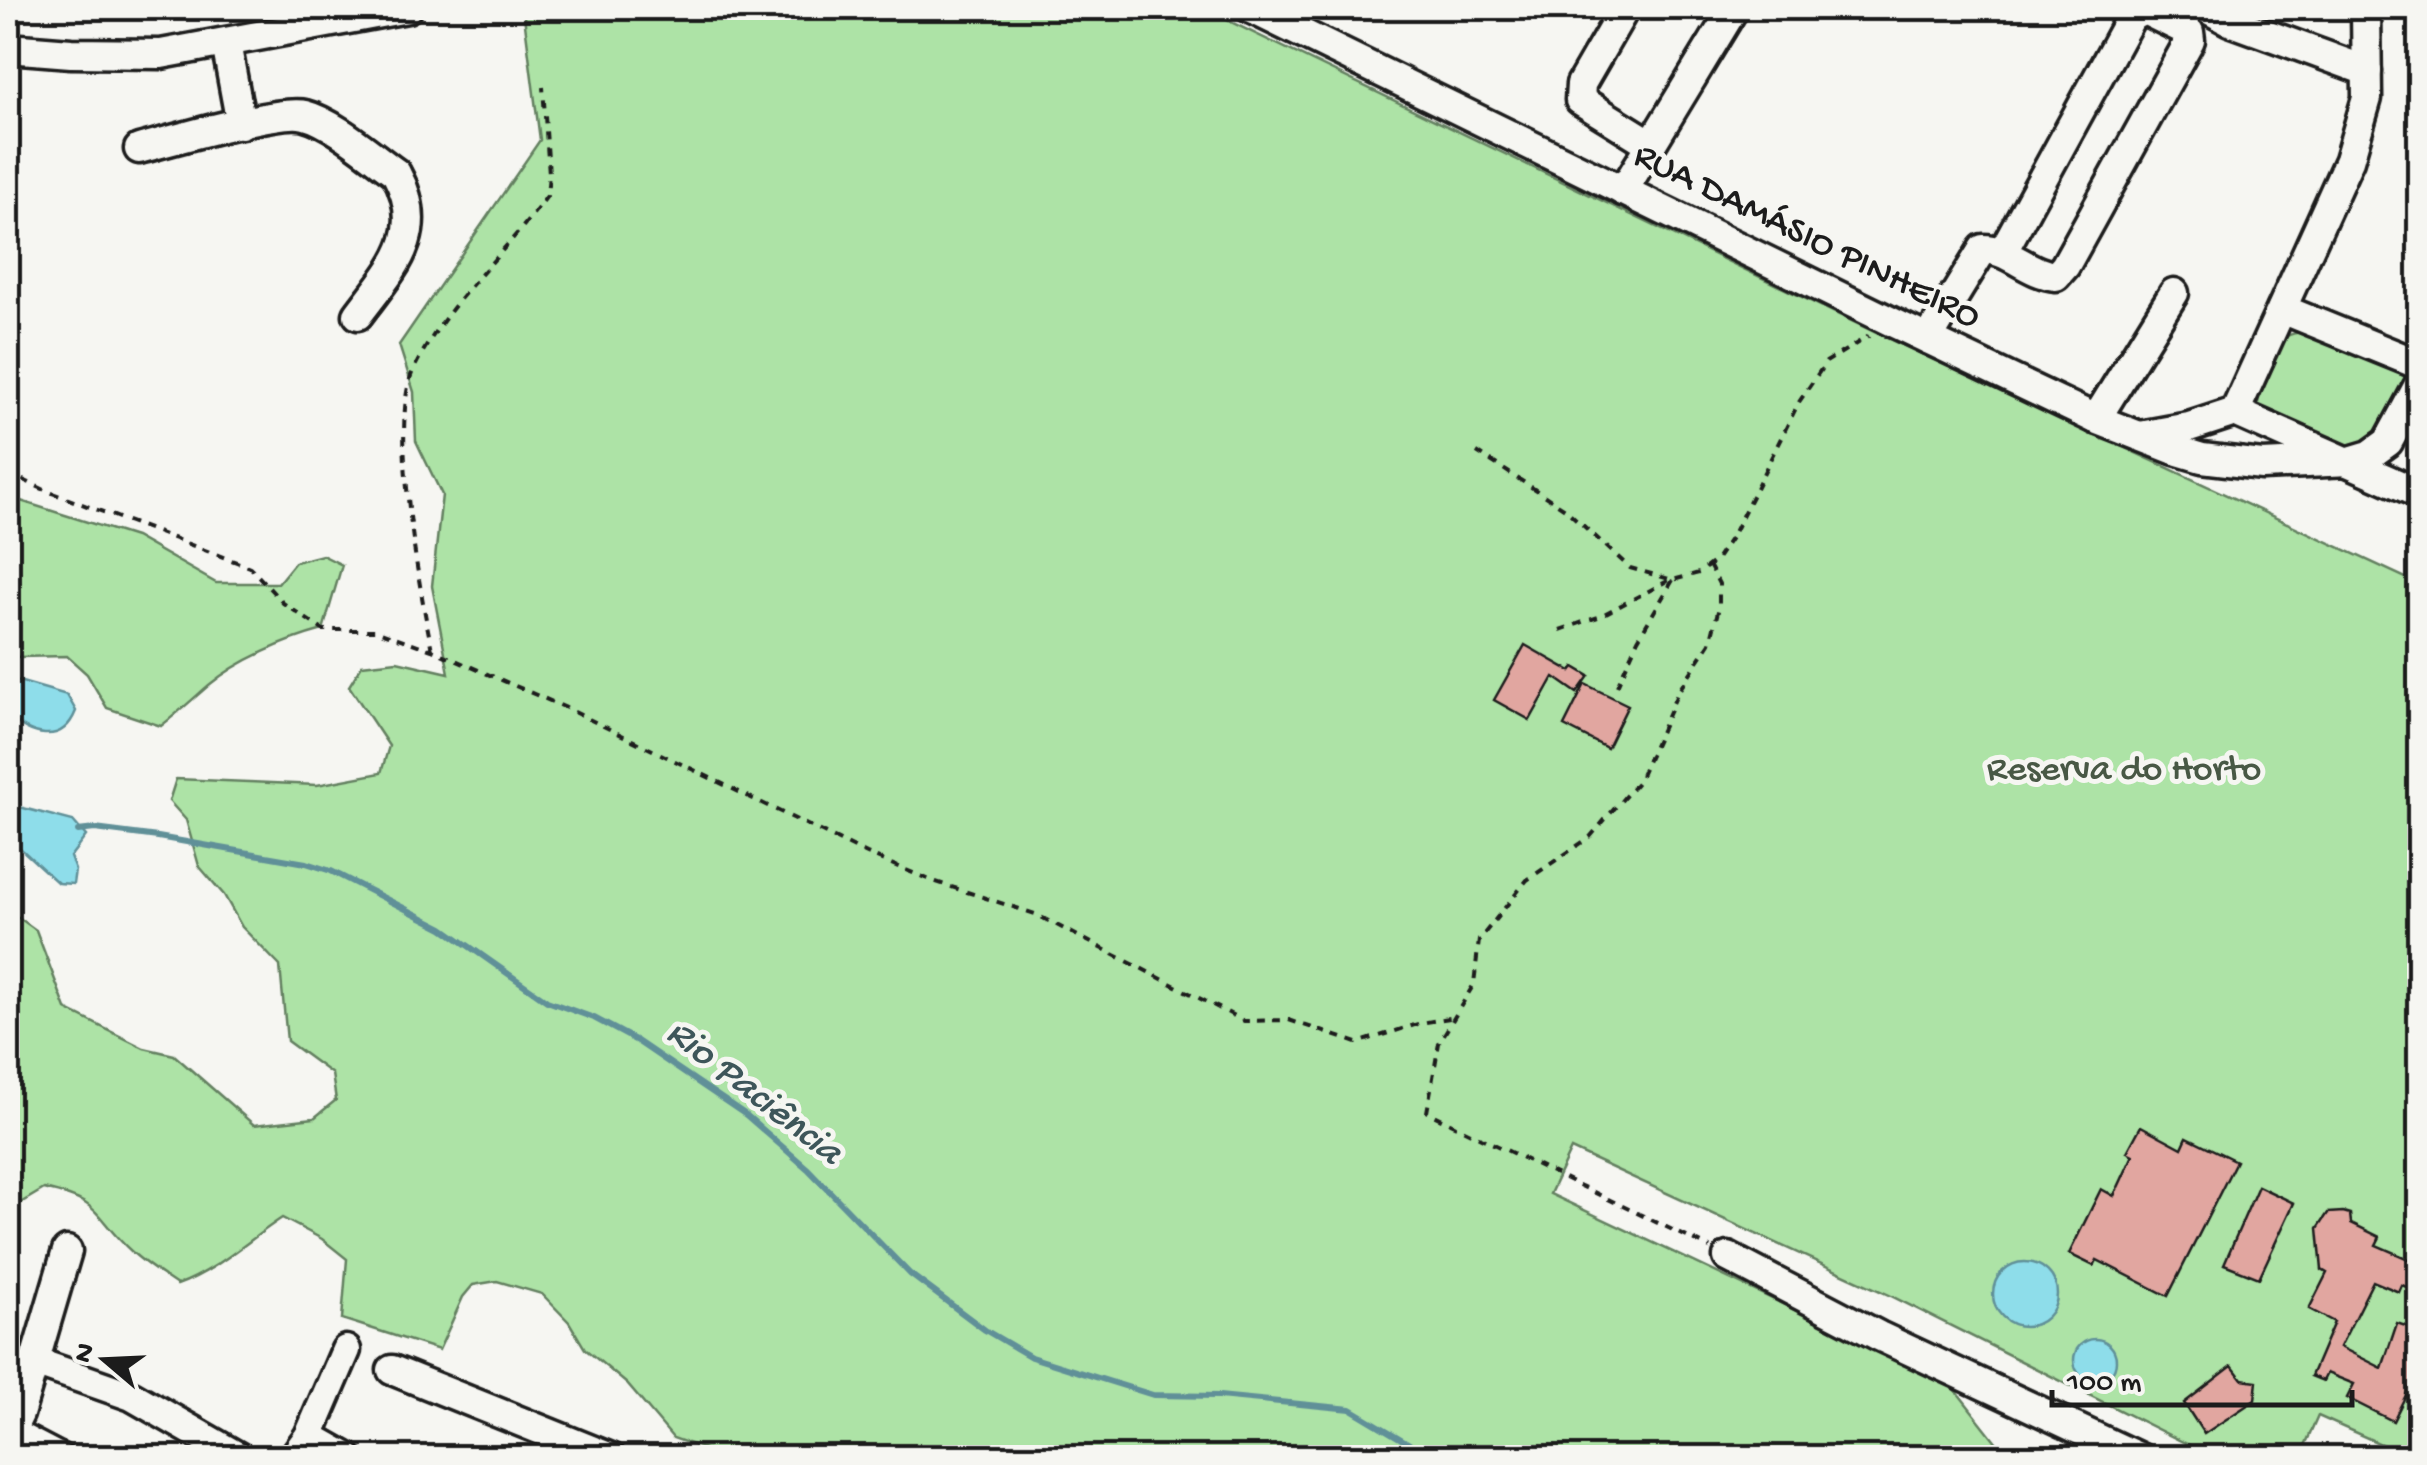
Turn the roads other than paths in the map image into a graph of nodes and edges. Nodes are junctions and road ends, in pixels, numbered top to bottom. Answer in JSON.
{"nodes":[{"id":1,"x":407,"y":8,"type":"edge"},
{"id":2,"x":1250,"y":8,"type":"edge"},
{"id":3,"x":1625,"y":8,"type":"edge"},
{"id":4,"x":1734,"y":8,"type":"edge"},
{"id":5,"x":2206,"y":8,"type":"edge"},
{"id":6,"x":2366,"y":8,"type":"edge"},
{"id":7,"x":226,"y":43,"type":"junction"},
{"id":8,"x":8,"y":48,"type":"edge"},
{"id":9,"x":2367,"y":71,"type":"junction"},
{"id":10,"x":241,"y":124,"type":"junction"},
{"id":11,"x":1651,"y":144,"type":"junction"},
{"id":12,"x":139,"y":149,"type":"dead end"},
{"id":13,"x":1622,"y":191,"type":"junction"},
{"id":14,"x":2002,"y":253,"type":"junction"},
{"id":15,"x":2174,"y":293,"type":"dead end"},
{"id":16,"x":2282,"y":309,"type":"junction"},
{"id":17,"x":358,"y":314,"type":"dead end"},
{"id":18,"x":1928,"y":339,"type":"junction"},
{"id":19,"x":2420,"y":365,"type":"edge"},
{"id":20,"x":2420,"y":383,"type":"edge"},
{"id":21,"x":2235,"y":412,"type":"junction"},
{"id":22,"x":2096,"y":418,"type":"junction"},
{"id":23,"x":2138,"y":436,"type":"junction"},
{"id":24,"x":2350,"y":461,"type":"junction"},
{"id":25,"x":2420,"y":494,"type":"edge"},
{"id":26,"x":67,"y":1251,"type":"dead end"},
{"id":27,"x":1728,"y":1256,"type":"road end"},
{"id":28,"x":346,"y":1350,"type":"dead end"},
{"id":29,"x":35,"y":1362,"type":"junction"},
{"id":30,"x":392,"y":1370,"type":"dead end"},
{"id":31,"x":9,"y":1435,"type":"edge"},
{"id":32,"x":301,"y":1447,"type":"edge"},
{"id":33,"x":59,"y":1458,"type":"edge"},
{"id":34,"x":240,"y":1458,"type":"edge"},
{"id":35,"x":348,"y":1458,"type":"edge"},
{"id":36,"x":612,"y":1458,"type":"edge"},
{"id":37,"x":2140,"y":1458,"type":"edge"}],
"edges":[{"from":1,"to":7,"type":"street"},
{"from":2,"to":13,"type":"street","name":"RUA DAMÁSIO PINHEIRO"},
{"from":3,"to":11,"type":"street"},
{"from":4,"to":11,"type":"street"},
{"from":5,"to":9,"type":"street"},
{"from":6,"to":9,"type":"street"},
{"from":7,"to":8,"type":"street"},
{"from":7,"to":10,"type":"street"},
{"from":9,"to":16,"type":"street"},
{"from":10,"to":12,"type":"street"},
{"from":10,"to":17,"type":"street"},
{"from":11,"to":13,"type":"street"},
{"from":13,"to":18,"type":"street","name":"RUA DAMÁSIO PINHEIRO"},
{"from":14,"to":14,"type":"street"},
{"from":14,"to":18,"type":"street"},
{"from":15,"to":22,"type":"street"},
{"from":16,"to":19,"type":"street"},
{"from":16,"to":21,"type":"street"},
{"from":18,"to":22,"type":"street","name":"RUA DAMÁSIO PINHEIRO"},
{"from":20,"to":24,"type":"street"},
{"from":21,"to":23,"type":"street"},
{"from":21,"to":24,"type":"street"},
{"from":22,"to":23,"type":"street","name":"RUA DAMÁSIO PINHEIRO"},
{"from":23,"to":24,"type":"street","name":"RUA DAMÁSIO PINHEIRO"},
{"from":24,"to":25,"type":"street"},
{"from":26,"to":29,"type":"street"},
{"from":27,"to":37,"type":"street"},
{"from":28,"to":32,"type":"street"},
{"from":29,"to":31,"type":"street"},
{"from":29,"to":34,"type":"street"},
{"from":30,"to":36,"type":"street"},
{"from":31,"to":33,"type":"street"},
{"from":32,"to":35,"type":"street"}]}
